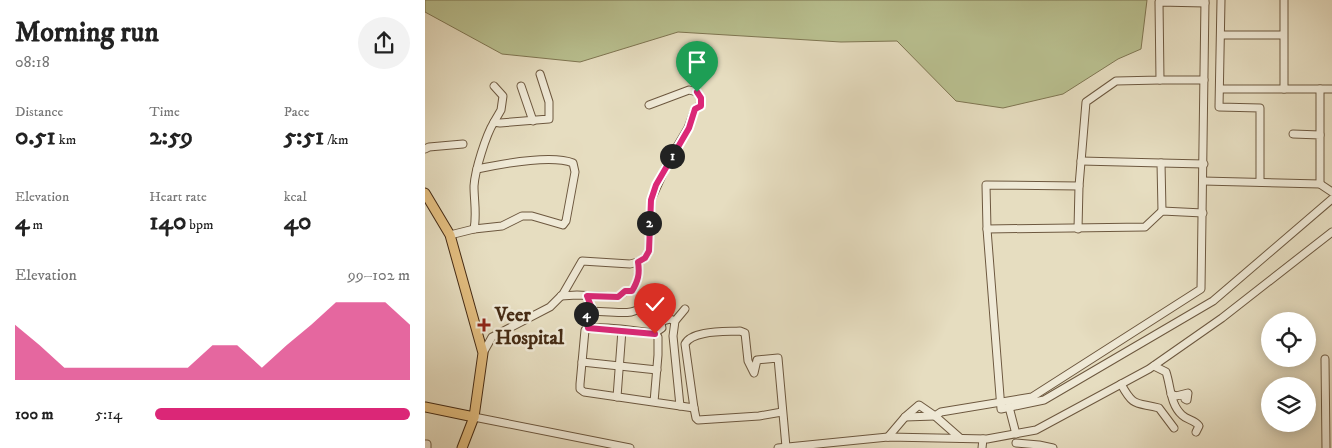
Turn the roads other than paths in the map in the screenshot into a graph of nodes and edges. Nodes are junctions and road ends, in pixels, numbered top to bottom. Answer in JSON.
{"nodes":[{"id":1,"x":1221,"y":0,"type":"edge"},
{"id":2,"x":1284,"y":0,"type":"edge"},
{"id":3,"x":1205,"y":2,"type":"edge"},
{"id":4,"x":1221,"y":35,"type":"junction"},
{"id":5,"x":1283,"y":35,"type":"junction"},
{"id":6,"x":540,"y":74,"type":"dead end"},
{"id":7,"x":1161,"y":80,"type":"junction"},
{"id":8,"x":1204,"y":80,"type":"junction"},
{"id":9,"x":494,"y":86,"type":"dead end"},
{"id":10,"x":521,"y":86,"type":"dead end"},
{"id":11,"x":1220,"y":89,"type":"junction"},
{"id":12,"x":1284,"y":89,"type":"junction"},
{"id":13,"x":1320,"y":89,"type":"junction"},
{"id":14,"x":1332,"y":89,"type":"edge"},
{"id":15,"x":649,"y":105,"type":"dead end"},
{"id":16,"x":533,"y":121,"type":"junction"},
{"id":17,"x":494,"y":122,"type":"junction"},
{"id":18,"x":1293,"y":134,"type":"dead end"},
{"id":19,"x":1320,"y":135,"type":"junction"},
{"id":20,"x":463,"y":144,"type":"dead end"},
{"id":21,"x":425,"y":149,"type":"edge"},
{"id":22,"x":1081,"y":161,"type":"junction"},
{"id":23,"x":1161,"y":163,"type":"junction"},
{"id":24,"x":1204,"y":164,"type":"junction"},
{"id":25,"x":477,"y":169,"type":"junction"},
{"id":26,"x":1203,"y":181,"type":"junction"},
{"id":27,"x":1260,"y":182,"type":"junction"},
{"id":28,"x":1320,"y":184,"type":"junction"},
{"id":29,"x":1079,"y":186,"type":"junction"},
{"id":30,"x":1332,"y":192,"type":"edge"},
{"id":31,"x":425,"y":193,"type":"edge"},
{"id":32,"x":1332,"y":199,"type":"edge"},
{"id":33,"x":1162,"y":211,"type":"junction"},
{"id":34,"x":1203,"y":213,"type":"junction"},
{"id":35,"x":474,"y":229,"type":"junction"},
{"id":36,"x":987,"y":229,"type":"junction"},
{"id":37,"x":1078,"y":229,"type":"junction"},
{"id":38,"x":1332,"y":232,"type":"edge"},
{"id":39,"x":449,"y":235,"type":"junction"},
{"id":40,"x":638,"y":262,"type":"junction"},
{"id":41,"x":561,"y":296,"type":"junction"},
{"id":42,"x":587,"y":296,"type":"junction"},
{"id":43,"x":685,"y":310,"type":"dead end"},
{"id":44,"x":593,"y":311,"type":"junction"},
{"id":45,"x":675,"y":320,"type":"junction"},
{"id":46,"x":660,"y":322,"type":"junction"},
{"id":47,"x":588,"y":328,"type":"junction"},
{"id":48,"x":622,"y":330,"type":"junction"},
{"id":49,"x":655,"y":334,"type":"junction"},
{"id":50,"x":483,"y":353,"type":"junction"},
{"id":51,"x":1325,"y":359,"type":"dead end"},
{"id":52,"x":582,"y":362,"type":"junction"},
{"id":53,"x":619,"y":366,"type":"junction"},
{"id":54,"x":1153,"y":366,"type":"junction"},
{"id":55,"x":657,"y":370,"type":"junction"},
{"id":56,"x":1121,"y":384,"type":"junction"},
{"id":57,"x":1171,"y":394,"type":"junction"},
{"id":58,"x":617,"y":397,"type":"junction"},
{"id":59,"x":1185,"y":399,"type":"dead end"},
{"id":60,"x":654,"y":402,"type":"junction"},
{"id":61,"x":1000,"y":402,"type":"junction"},
{"id":62,"x":680,"y":406,"type":"junction"},
{"id":63,"x":425,"y":408,"type":"edge"},
{"id":64,"x":694,"y":408,"type":"junction"},
{"id":65,"x":1009,"y":408,"type":"junction"},
{"id":66,"x":782,"y":412,"type":"junction"},
{"id":67,"x":935,"y":416,"type":"junction"},
{"id":68,"x":474,"y":417,"type":"junction"},
{"id":69,"x":905,"y":418,"type":"junction"},
{"id":70,"x":1173,"y":428,"type":"dead end"},
{"id":71,"x":1196,"y":432,"type":"dead end"},
{"id":72,"x":1014,"y":434,"type":"junction"},
{"id":73,"x":888,"y":437,"type":"junction"},
{"id":74,"x":867,"y":438,"type":"junction"},
{"id":75,"x":960,"y":438,"type":"junction"},
{"id":76,"x":983,"y":439,"type":"junction"},
{"id":77,"x":425,"y":444,"type":"edge"},
{"id":78,"x":600,"y":445,"type":"edge"},
{"id":79,"x":1017,"y":445,"type":"edge"},
{"id":80,"x":427,"y":448,"type":"edge"},
{"id":81,"x":461,"y":448,"type":"edge"},
{"id":82,"x":630,"y":448,"type":"edge"},
{"id":83,"x":782,"y":448,"type":"edge"},
{"id":84,"x":867,"y":448,"type":"edge"},
{"id":85,"x":982,"y":448,"type":"edge"},
{"id":86,"x":1053,"y":448,"type":"edge"},
{"id":87,"x":1326,"y":448,"type":"edge"}],
"edges":[{"from":1,"to":4,"type":"street"},
{"from":2,"to":5,"type":"street"},
{"from":3,"to":7,"type":"street"},
{"from":3,"to":8,"type":"street"},
{"from":4,"to":5,"type":"street"},
{"from":4,"to":11,"type":"street"},
{"from":5,"to":12,"type":"street"},
{"from":6,"to":16,"type":"street"},
{"from":7,"to":8,"type":"street"},
{"from":7,"to":22,"type":"street"},
{"from":8,"to":24,"type":"street"},
{"from":9,"to":17,"type":"street"},
{"from":10,"to":16,"type":"street"},
{"from":11,"to":12,"type":"street"},
{"from":11,"to":27,"type":"street"},
{"from":12,"to":13,"type":"street"},
{"from":13,"to":14,"type":"street"},
{"from":13,"to":19,"type":"street"},
{"from":15,"to":40,"type":"street"},
{"from":16,"to":17,"type":"street"},
{"from":17,"to":25,"type":"street"},
{"from":18,"to":19,"type":"street"},
{"from":19,"to":28,"type":"street"},
{"from":20,"to":21,"type":"street"},
{"from":22,"to":23,"type":"street"},
{"from":22,"to":29,"type":"street"},
{"from":23,"to":24,"type":"street"},
{"from":23,"to":33,"type":"street"},
{"from":24,"to":26,"type":"street"},
{"from":25,"to":35,"type":"street"},
{"from":25,"to":35,"type":"street"},
{"from":26,"to":27,"type":"street"},
{"from":26,"to":34,"type":"street"},
{"from":27,"to":28,"type":"street"},
{"from":28,"to":30,"type":"street"},
{"from":29,"to":36,"type":"street"},
{"from":29,"to":37,"type":"street"},
{"from":31,"to":39,"type":"main road"},
{"from":32,"to":65,"type":"street"},
{"from":33,"to":34,"type":"street"},
{"from":33,"to":37,"type":"street"},
{"from":34,"to":61,"type":"street"},
{"from":35,"to":39,"type":"street"},
{"from":36,"to":37,"type":"street"},
{"from":36,"to":61,"type":"street"},
{"from":38,"to":54,"type":"street"},
{"from":39,"to":50,"type":"main road"},
{"from":40,"to":41,"type":"street"},
{"from":40,"to":42,"type":"street"},
{"from":41,"to":42,"type":"street"},
{"from":41,"to":50,"type":"street"},
{"from":42,"to":44,"type":"street"},
{"from":43,"to":45,"type":"street"},
{"from":44,"to":46,"type":"street"},
{"from":44,"to":47,"type":"street"},
{"from":45,"to":46,"type":"street"},
{"from":45,"to":62,"type":"street"},
{"from":46,"to":49,"type":"street"},
{"from":47,"to":48,"type":"street"},
{"from":47,"to":52,"type":"street"},
{"from":48,"to":49,"type":"street"},
{"from":48,"to":53,"type":"street"},
{"from":49,"to":55,"type":"street"},
{"from":50,"to":68,"type":"main road"},
{"from":51,"to":87,"type":"street"},
{"from":52,"to":53,"type":"street"},
{"from":52,"to":58,"type":"street"},
{"from":53,"to":55,"type":"street"},
{"from":53,"to":58,"type":"street"},
{"from":54,"to":56,"type":"street"},
{"from":54,"to":57,"type":"street"},
{"from":55,"to":60,"type":"street"},
{"from":56,"to":70,"type":"street"},
{"from":56,"to":72,"type":"street"},
{"from":57,"to":59,"type":"street"},
{"from":57,"to":71,"type":"street"},
{"from":58,"to":60,"type":"street"},
{"from":60,"to":62,"type":"street"},
{"from":61,"to":65,"type":"street"},
{"from":61,"to":67,"type":"street"},
{"from":62,"to":64,"type":"street"},
{"from":63,"to":68,"type":"main road"},
{"from":64,"to":66,"type":"street"},
{"from":64,"to":66,"type":"street"},
{"from":65,"to":72,"type":"street"},
{"from":66,"to":83,"type":"street"},
{"from":67,"to":69,"type":"street"},
{"from":67,"to":69,"type":"street"},
{"from":67,"to":75,"type":"street"},
{"from":68,"to":78,"type":"street"},
{"from":68,"to":81,"type":"main road"},
{"from":69,"to":73,"type":"street"},
{"from":72,"to":76,"type":"street"},
{"from":72,"to":79,"type":"street"},
{"from":73,"to":74,"type":"street"},
{"from":73,"to":75,"type":"street"},
{"from":74,"to":83,"type":"street"},
{"from":74,"to":84,"type":"street"},
{"from":75,"to":76,"type":"street"},
{"from":76,"to":85,"type":"street"},
{"from":77,"to":80,"type":"street"},
{"from":78,"to":82,"type":"street"},
{"from":79,"to":86,"type":"street"}]}
